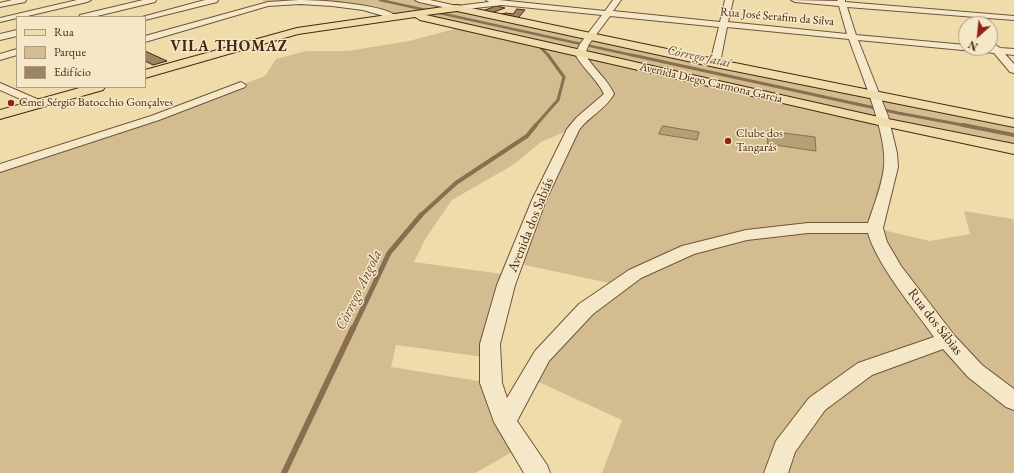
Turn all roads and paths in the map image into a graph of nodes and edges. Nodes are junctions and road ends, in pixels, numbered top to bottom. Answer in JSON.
{"nodes":[{"id":1,"x":22,"y":0,"type":"edge"},
{"id":2,"x":87,"y":0,"type":"edge"},
{"id":3,"x":152,"y":0,"type":"edge"},
{"id":4,"x":214,"y":0,"type":"edge"},
{"id":5,"x":248,"y":0,"type":"edge"},
{"id":6,"x":419,"y":0,"type":"edge"},
{"id":7,"x":490,"y":0,"type":"edge"},
{"id":8,"x":617,"y":0,"type":"edge"},
{"id":9,"x":728,"y":0,"type":"edge"},
{"id":10,"x":795,"y":0,"type":"edge"},
{"id":11,"x":504,"y":1,"type":"edge"},
{"id":12,"x":841,"y":2,"type":"edge"},
{"id":13,"x":268,"y":4,"type":"junction"},
{"id":14,"x":955,"y":4,"type":"dead end"},
{"id":15,"x":0,"y":5,"type":"edge"},
{"id":16,"x":0,"y":8,"type":"edge"},
{"id":17,"x":454,"y":8,"type":"junction"},
{"id":18,"x":608,"y":13,"type":"junction"},
{"id":19,"x":412,"y":14,"type":"junction"},
{"id":20,"x":963,"y":14,"type":"junction"},
{"id":21,"x":25,"y":16,"type":"edge"},
{"id":22,"x":87,"y":16,"type":"edge"},
{"id":23,"x":16,"y":17,"type":"edge"},
{"id":24,"x":394,"y":17,"type":"junction"},
{"id":25,"x":146,"y":18,"type":"edge"},
{"id":26,"x":1014,"y":18,"type":"edge"},
{"id":27,"x":0,"y":20,"type":"edge"},
{"id":28,"x":723,"y":24,"type":"junction"},
{"id":29,"x":16,"y":33,"type":"edge"},
{"id":30,"x":852,"y":36,"type":"junction"},
{"id":31,"x":0,"y":37,"type":"edge"},
{"id":32,"x":146,"y":39,"type":"edge"},
{"id":33,"x":584,"y":46,"type":"junction"},
{"id":34,"x":958,"y":47,"type":"edge"},
{"id":35,"x":998,"y":48,"type":"edge"},
{"id":36,"x":16,"y":52,"type":"edge"},
{"id":37,"x":998,"y":52,"type":"edge"},
{"id":38,"x":1014,"y":52,"type":"edge"},
{"id":39,"x":0,"y":57,"type":"edge"},
{"id":40,"x":715,"y":63,"type":"junction"},
{"id":41,"x":1014,"y":70,"type":"edge"},
{"id":42,"x":146,"y":74,"type":"edge"},
{"id":43,"x":241,"y":84,"type":"dead end"},
{"id":44,"x":0,"y":86,"type":"edge"},
{"id":45,"x":95,"y":88,"type":"edge"},
{"id":46,"x":876,"y":99,"type":"junction"},
{"id":47,"x":40,"y":104,"type":"junction"},
{"id":48,"x":0,"y":115,"type":"edge"},
{"id":49,"x":882,"y":119,"type":"junction"},
{"id":50,"x":1014,"y":123,"type":"edge"},
{"id":51,"x":1014,"y":150,"type":"edge"},
{"id":52,"x":0,"y":168,"type":"edge"},
{"id":53,"x":875,"y":228,"type":"junction"},
{"id":54,"x":947,"y":340,"type":"junction"},
{"id":55,"x":1014,"y":401,"type":"edge"},
{"id":56,"x":504,"y":422,"type":"junction"},
{"id":57,"x":538,"y":473,"type":"edge"},
{"id":58,"x":776,"y":473,"type":"edge"}],
"edges":[{"from":1,"to":15,"type":"street"},
{"from":2,"to":21,"type":"street"},
{"from":3,"to":22,"type":"street"},
{"from":4,"to":25,"type":"street"},
{"from":5,"to":13,"type":"street"},
{"from":6,"to":17,"type":"street","name":"Avenida Diego Carmona Garcia"},
{"from":7,"to":11,"type":"street","name":"Rua José Serafim da Silva"},
{"from":8,"to":18,"type":"street"},
{"from":9,"to":28,"type":"street"},
{"from":10,"to":12,"type":"street"},
{"from":11,"to":17,"type":"street"},
{"from":11,"to":18,"type":"street","name":"Rua José Serafim da Silva"},
{"from":12,"to":20,"type":"street"},
{"from":12,"to":30,"type":"street"},
{"from":13,"to":24,"type":"street"},
{"from":13,"to":32,"type":"street"},
{"from":14,"to":20,"type":"street"},
{"from":16,"to":21,"type":"street"},
{"from":17,"to":19,"type":"main road"},
{"from":17,"to":33,"type":"main road","name":"Avenida Diego Carmona Garcia"},
{"from":18,"to":28,"type":"street","name":"Rua José Serafim da Silva"},
{"from":18,"to":33,"type":"street"},
{"from":19,"to":24,"type":"main road"},
{"from":19,"to":33,"type":"main road","name":"Avenida Diego Carmona Garcia"},
{"from":20,"to":26,"type":"street"},
{"from":23,"to":27,"type":"street"},
{"from":24,"to":42,"type":"main road"},
{"from":28,"to":30,"type":"street","name":"Rua José Serafim da Silva"},
{"from":28,"to":40,"type":"street"},
{"from":29,"to":31,"type":"street"},
{"from":30,"to":34,"type":"street","name":"Rua José Serafim da Silva"},
{"from":30,"to":46,"type":"street"},
{"from":33,"to":40,"type":"main road","name":"Avenida Diego Carmona Garcia"},
{"from":33,"to":49,"type":"main road","name":"Avenida Diego Carmona Garcia"},
{"from":33,"to":56,"type":"street","name":"Avenida dos Sabiás"},
{"from":35,"to":38,"type":"street"},
{"from":36,"to":39,"type":"street"},
{"from":37,"to":41,"type":"street"},
{"from":40,"to":46,"type":"main road","name":"Avenida Diego Carmona Garcia"},
{"from":43,"to":52,"type":"street"},
{"from":44,"to":47,"type":"street"},
{"from":45,"to":47,"type":"main road"},
{"from":46,"to":49,"type":"street"},
{"from":46,"to":50,"type":"main road","name":"Avenida Diego Carmona Garcia"},
{"from":47,"to":48,"type":"main road"},
{"from":49,"to":51,"type":"main road","name":"Avenida Diego Carmona Garcia"},
{"from":49,"to":53,"type":"street"},
{"from":53,"to":54,"type":"street","name":"Rua dos Sábias"},
{"from":53,"to":56,"type":"street"},
{"from":54,"to":55,"type":"street","name":"Rua dos Sábias"},
{"from":54,"to":58,"type":"street"},
{"from":56,"to":57,"type":"street"}]}
